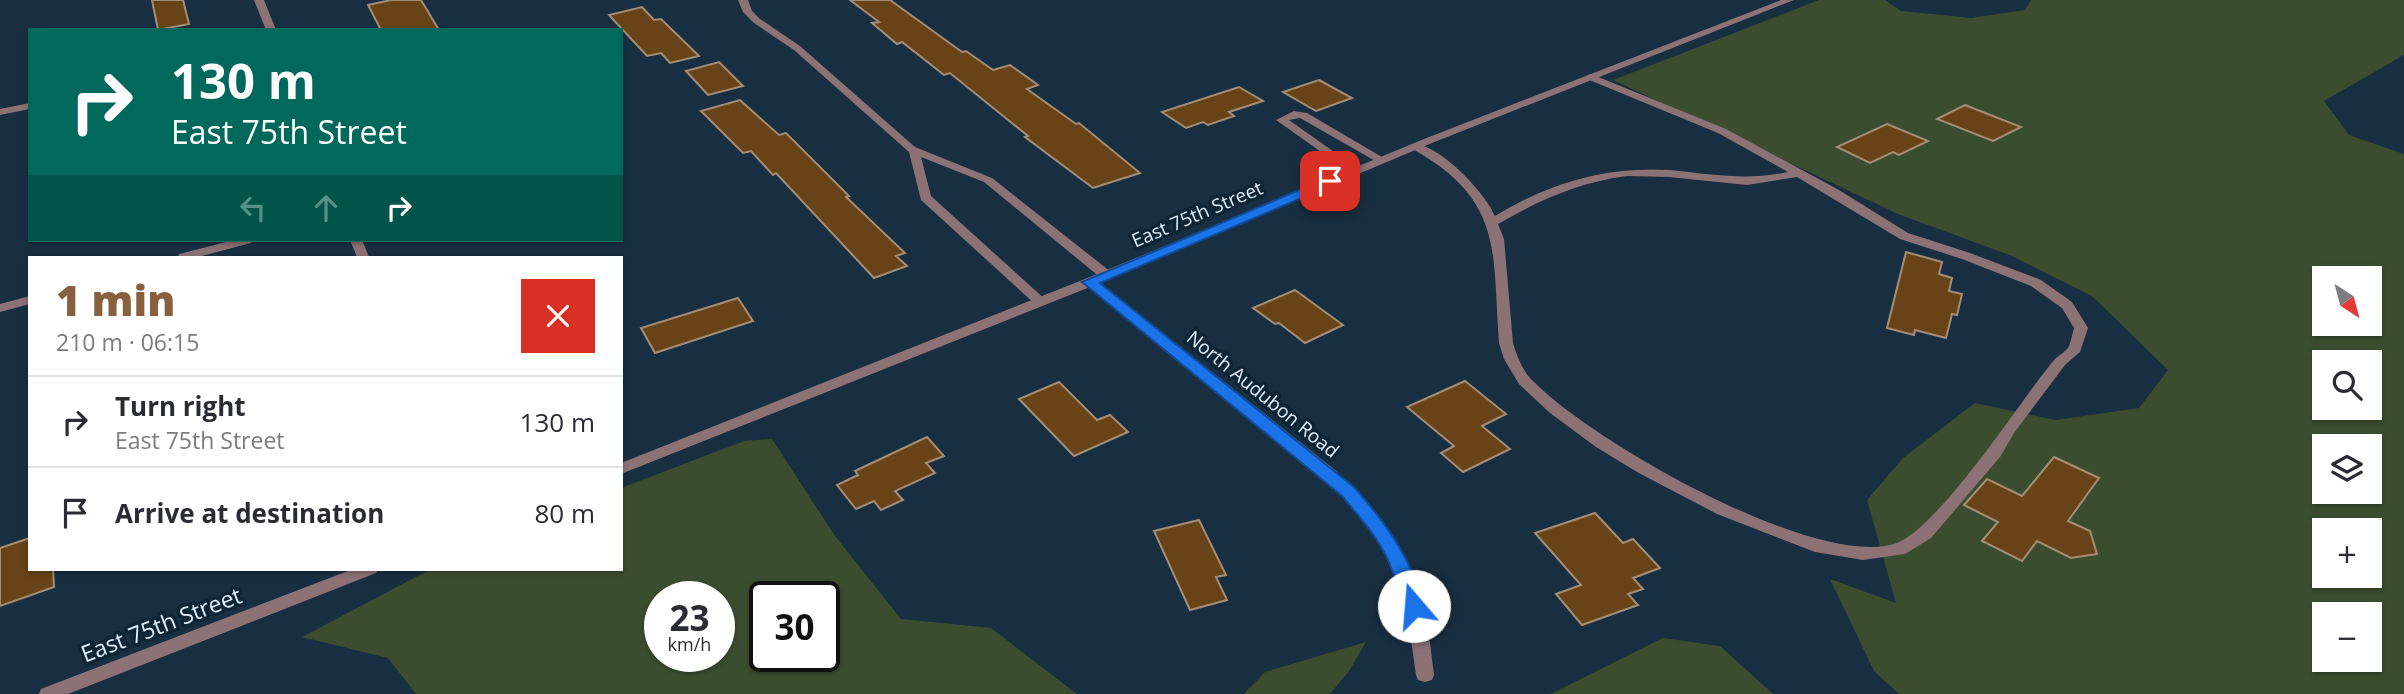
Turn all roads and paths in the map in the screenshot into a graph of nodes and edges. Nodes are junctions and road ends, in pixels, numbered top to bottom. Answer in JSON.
{"nodes":[{"id":1,"x":259,"y":0,"type":"edge"},
{"id":2,"x":743,"y":0,"type":"edge"},
{"id":3,"x":1789,"y":0,"type":"edge"},
{"id":4,"x":270,"y":28,"type":"edge"},
{"id":5,"x":1591,"y":78,"type":"junction"},
{"id":6,"x":28,"y":106,"type":"edge"},
{"id":7,"x":0,"y":112,"type":"edge"},
{"id":8,"x":1415,"y":146,"type":"junction"},
{"id":9,"x":914,"y":151,"type":"junction"},
{"id":10,"x":1381,"y":160,"type":"junction"},
{"id":11,"x":1355,"y":171,"type":"junction"},
{"id":12,"x":1798,"y":173,"type":"junction"},
{"id":13,"x":1493,"y":222,"type":"junction"},
{"id":14,"x":240,"y":242,"type":"edge"},
{"id":15,"x":188,"y":256,"type":"edge"},
{"id":16,"x":1106,"y":275,"type":"junction"},
{"id":17,"x":1090,"y":282,"type":"junction"},
{"id":18,"x":28,"y":301,"type":"edge"},
{"id":19,"x":1040,"y":301,"type":"junction"},
{"id":20,"x":0,"y":308,"type":"edge"},
{"id":21,"x":623,"y":468,"type":"edge"},
{"id":22,"x":365,"y":571,"type":"edge"},
{"id":23,"x":1425,"y":675,"type":"dead end"},
{"id":24,"x":48,"y":694,"type":"edge"}],
"edges":[{"from":1,"to":4,"type":"street"},
{"from":2,"to":9,"type":"street"},
{"from":3,"to":5,"type":"street","name":"East 75th Street"},
{"from":5,"to":8,"type":"street","name":"East 75th Street"},
{"from":5,"to":12,"type":"street"},
{"from":6,"to":7,"type":"street"},
{"from":8,"to":10,"type":"street","name":"East 75th Street"},
{"from":8,"to":13,"type":"street"},
{"from":9,"to":16,"type":"street"},
{"from":9,"to":19,"type":"street"},
{"from":10,"to":11,"type":"street","name":"East 75th Street"},
{"from":10,"to":11,"type":"street"},
{"from":11,"to":16,"type":"street","name":"East 75th Street"},
{"from":12,"to":13,"type":"street"},
{"from":12,"to":13,"type":"street"},
{"from":14,"to":15,"type":"street"},
{"from":16,"to":17,"type":"street","name":"East 75th Street"},
{"from":17,"to":19,"type":"street","name":"East 75th Street"},
{"from":17,"to":23,"type":"street","name":"North Audubon Road"},
{"from":18,"to":20,"type":"street"},
{"from":19,"to":21,"type":"street","name":"East 75th Street"},
{"from":22,"to":24,"type":"street","name":"East 75th Street"}]}
